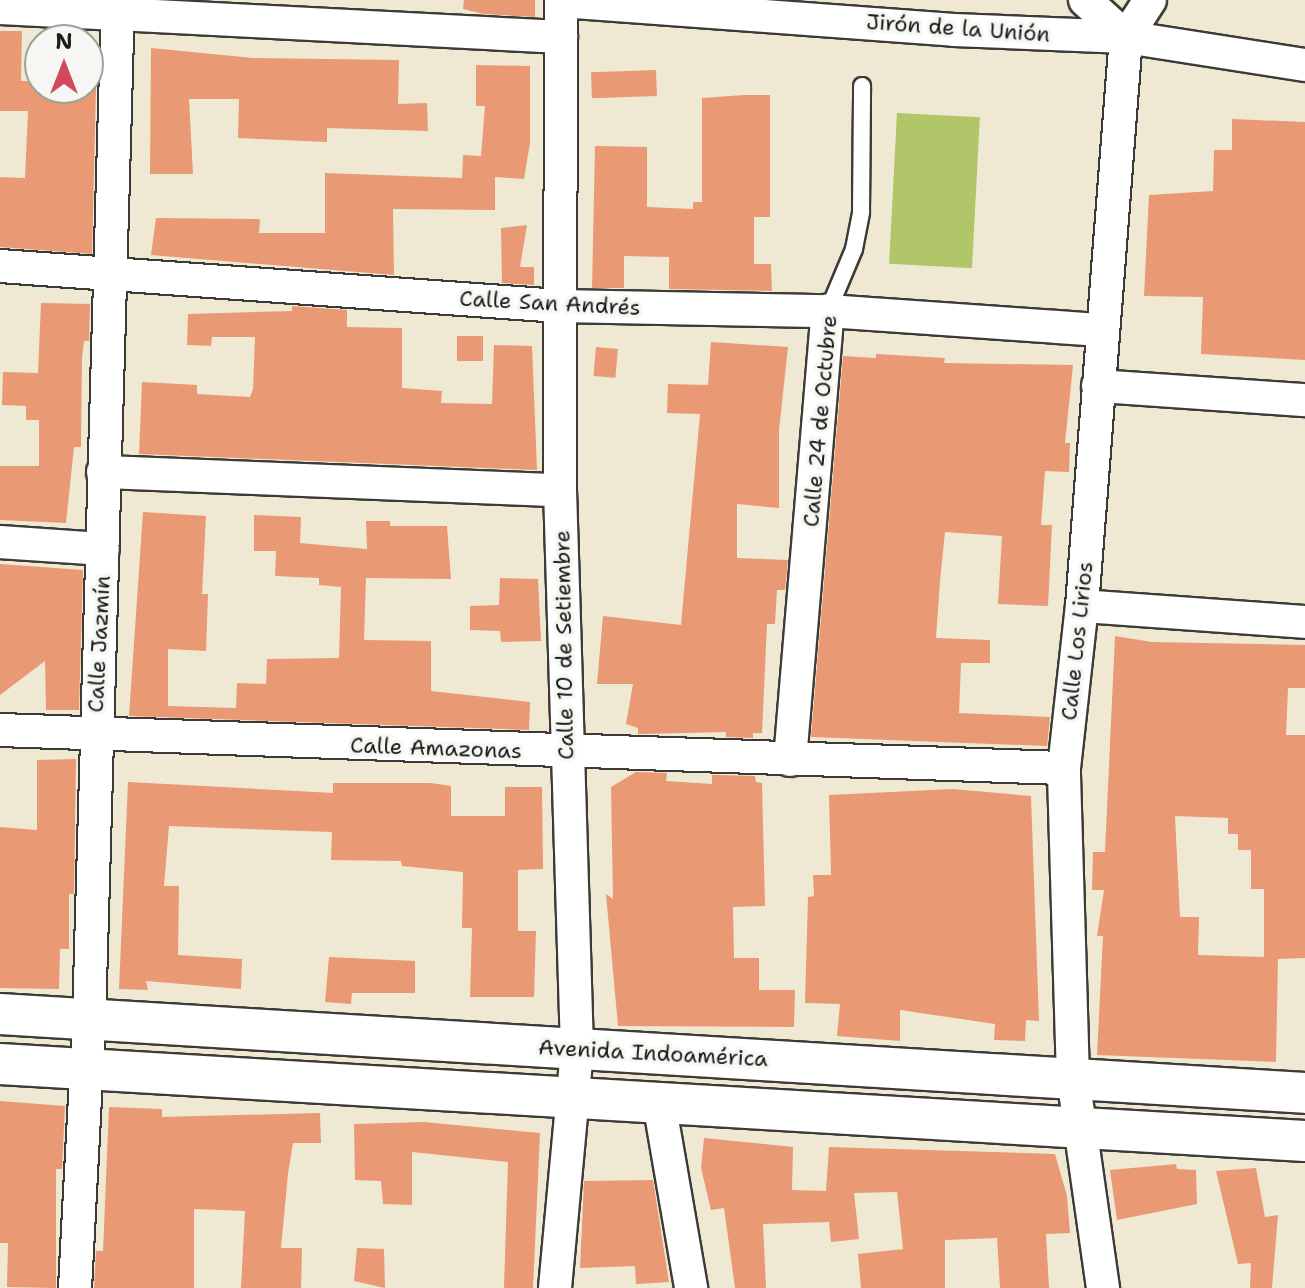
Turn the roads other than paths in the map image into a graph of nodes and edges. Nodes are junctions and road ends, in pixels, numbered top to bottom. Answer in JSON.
{"nodes":[{"id":1,"x":561,"y":0,"type":"edge"},
{"id":2,"x":1085,"y":0,"type":"edge"},
{"id":3,"x":1150,"y":0,"type":"edge"},
{"id":4,"x":0,"y":8,"type":"edge"},
{"id":5,"x":118,"y":9,"type":"edge"},
{"id":6,"x":561,"y":37,"type":"junction"},
{"id":7,"x":1126,"y":37,"type":"junction"},
{"id":8,"x":1305,"y":65,"type":"edge"},
{"id":9,"x":862,"y":86,"type":"dead end"},
{"id":10,"x":0,"y":266,"type":"edge"},
{"id":11,"x":107,"y":272,"type":"junction"},
{"id":12,"x":559,"y":306,"type":"junction"},
{"id":13,"x":828,"y":311,"type":"junction"},
{"id":14,"x":1101,"y":330,"type":"junction"},
{"id":15,"x":1098,"y":386,"type":"junction"},
{"id":16,"x":1305,"y":400,"type":"edge"},
{"id":17,"x":103,"y":472,"type":"junction"},
{"id":18,"x":560,"y":490,"type":"junction"},
{"id":19,"x":0,"y":542,"type":"edge"},
{"id":20,"x":103,"y":549,"type":"junction"},
{"id":21,"x":1082,"y":606,"type":"junction"},
{"id":22,"x":1305,"y":622,"type":"edge"},
{"id":23,"x":0,"y":730,"type":"edge"},
{"id":24,"x":94,"y":736,"type":"junction"},
{"id":25,"x":566,"y":753,"type":"junction"},
{"id":26,"x":790,"y":760,"type":"junction"},
{"id":27,"x":1064,"y":768,"type":"junction"},
{"id":28,"x":0,"y":1014,"type":"edge"},
{"id":29,"x":89,"y":1020,"type":"junction"},
{"id":30,"x":577,"y":1049,"type":"junction"},
{"id":31,"x":0,"y":1064,"type":"edge"},
{"id":32,"x":87,"y":1070,"type":"junction"},
{"id":33,"x":1073,"y":1078,"type":"junction"},
{"id":34,"x":1305,"y":1093,"type":"edge"},
{"id":35,"x":571,"y":1097,"type":"junction"},
{"id":36,"x":659,"y":1102,"type":"junction"},
{"id":37,"x":1080,"y":1127,"type":"junction"},
{"id":38,"x":1305,"y":1141,"type":"edge"},
{"id":39,"x":75,"y":1288,"type":"edge"},
{"id":40,"x":555,"y":1288,"type":"edge"},
{"id":41,"x":691,"y":1288,"type":"edge"},
{"id":42,"x":1103,"y":1288,"type":"edge"}],
"edges":[{"from":1,"to":6,"type":"street","name":"Calle 10 de Setiembre"},
{"from":1,"to":7,"type":"street","name":"Jirón de la Unión"},
{"from":2,"to":7,"type":"street"},
{"from":3,"to":7,"type":"street","name":"Calle Los Lirios"},
{"from":4,"to":5,"type":"street"},
{"from":5,"to":6,"type":"street"},
{"from":5,"to":11,"type":"street","name":"Calle Jazmín"},
{"from":6,"to":12,"type":"street","name":"Calle 10 de Setiembre"},
{"from":7,"to":8,"type":"street","name":"Jirón de la Unión"},
{"from":7,"to":14,"type":"street","name":"Calle Los Lirios"},
{"from":9,"to":13,"type":"lane","name":"Calle 24 de Octubre"},
{"from":10,"to":11,"type":"street","name":"Calle San Andrés"},
{"from":11,"to":12,"type":"street","name":"Calle San Andrés"},
{"from":11,"to":17,"type":"street","name":"Calle Jazmín"},
{"from":12,"to":13,"type":"street","name":"Calle San Andrés"},
{"from":12,"to":18,"type":"street","name":"Calle 10 de Setiembre"},
{"from":13,"to":14,"type":"street","name":"Calle San Andrés"},
{"from":13,"to":26,"type":"street","name":"Calle 24 de Octubre"},
{"from":14,"to":15,"type":"street","name":"Calle Los Lirios"},
{"from":15,"to":16,"type":"street"},
{"from":15,"to":21,"type":"street","name":"Calle Los Lirios"},
{"from":17,"to":18,"type":"street"},
{"from":17,"to":20,"type":"street","name":"Calle Jazmín"},
{"from":18,"to":25,"type":"street","name":"Calle 10 de Setiembre"},
{"from":19,"to":20,"type":"street"},
{"from":20,"to":24,"type":"street","name":"Calle Jazmín"},
{"from":21,"to":22,"type":"street"},
{"from":21,"to":27,"type":"street","name":"Calle Los Lirios"},
{"from":23,"to":24,"type":"street","name":"Calle Amazonas"},
{"from":24,"to":25,"type":"street","name":"Calle Amazonas"},
{"from":24,"to":29,"type":"street","name":"Calle Jazmín"},
{"from":25,"to":26,"type":"street","name":"Calle Amazonas"},
{"from":25,"to":30,"type":"street","name":"Calle 10 de Setiembre"},
{"from":26,"to":27,"type":"street","name":"Calle Amazonas"},
{"from":27,"to":33,"type":"street","name":"Calle Los Lirios"},
{"from":28,"to":29,"type":"street","name":"Avenida Indoamérica"},
{"from":29,"to":30,"type":"street","name":"Avenida Indoamérica"},
{"from":29,"to":32,"type":"street","name":"Calle Jazmín"},
{"from":30,"to":33,"type":"street","name":"Avenida Indoamérica"},
{"from":30,"to":35,"type":"street","name":"Calle 10 de Setiembre"},
{"from":31,"to":32,"type":"street"},
{"from":32,"to":35,"type":"street"},
{"from":32,"to":39,"type":"street","name":"Calle Jazmín"},
{"from":33,"to":34,"type":"street","name":"Avenida Indoamérica"},
{"from":33,"to":37,"type":"street","name":"Calle Los Lirios"},
{"from":35,"to":36,"type":"street"},
{"from":35,"to":40,"type":"street","name":"Calle 10 de Setiembre"},
{"from":36,"to":37,"type":"street"},
{"from":36,"to":41,"type":"street"},
{"from":37,"to":38,"type":"street"},
{"from":37,"to":42,"type":"street","name":"Calle Los Lirios"}]}
